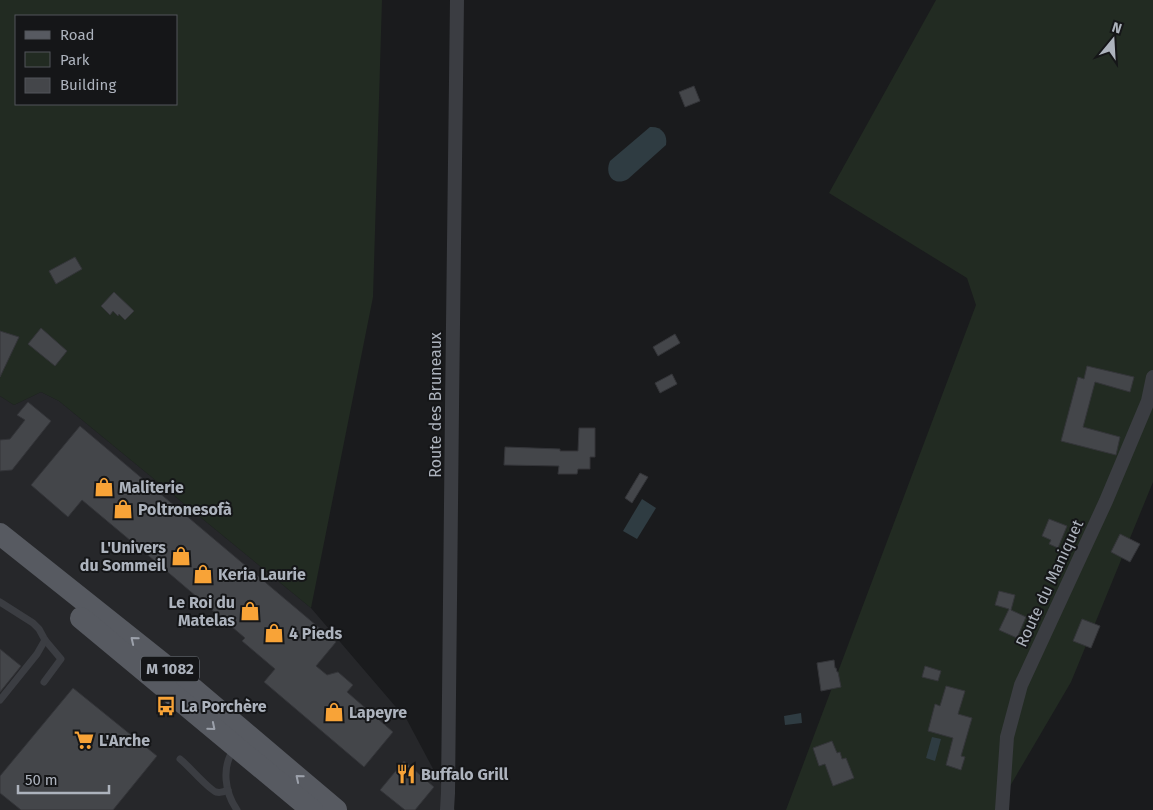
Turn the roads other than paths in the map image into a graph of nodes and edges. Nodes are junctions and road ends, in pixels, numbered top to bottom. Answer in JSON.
{"nodes":[{"id":1,"x":458,"y":0,"type":"edge"},
{"id":2,"x":1153,"y":377,"type":"edge"},
{"id":3,"x":0,"y":534,"type":"edge"},
{"id":4,"x":0,"y":550,"type":"edge"},
{"id":5,"x":0,"y":602,"type":"edge"},
{"id":6,"x":45,"y":640,"type":"junction"},
{"id":7,"x":44,"y":682,"type":"dead end"},
{"id":8,"x":0,"y":700,"type":"edge"},
{"id":9,"x":236,"y":747,"type":"junction"},
{"id":10,"x":180,"y":758,"type":"dead end"},
{"id":11,"x":228,"y":790,"type":"junction"},
{"id":12,"x":237,"y":810,"type":"edge"},
{"id":13,"x":312,"y":810,"type":"edge"},
{"id":14,"x":336,"y":810,"type":"edge"},
{"id":15,"x":447,"y":810,"type":"edge"},
{"id":16,"x":1002,"y":810,"type":"edge"}],
"edges":[{"from":1,"to":15,"type":"street","name":"Route des Bruneaux"},
{"from":2,"to":16,"type":"street","name":"Route du Maniquet"},
{"from":14,"to":3,"type":"main road","number":"M 1082","one_way":true},
{"from":4,"to":9,"type":"main road","number":"M 1082","one_way":true},
{"from":5,"to":6,"type":"lane"},
{"from":6,"to":7,"type":"lane"},
{"from":6,"to":8,"type":"lane"},
{"from":9,"to":11,"type":"lane"},
{"from":9,"to":13,"type":"main road","number":"M 1082"},
{"from":10,"to":11,"type":"lane"},
{"from":11,"to":12,"type":"lane"}]}
